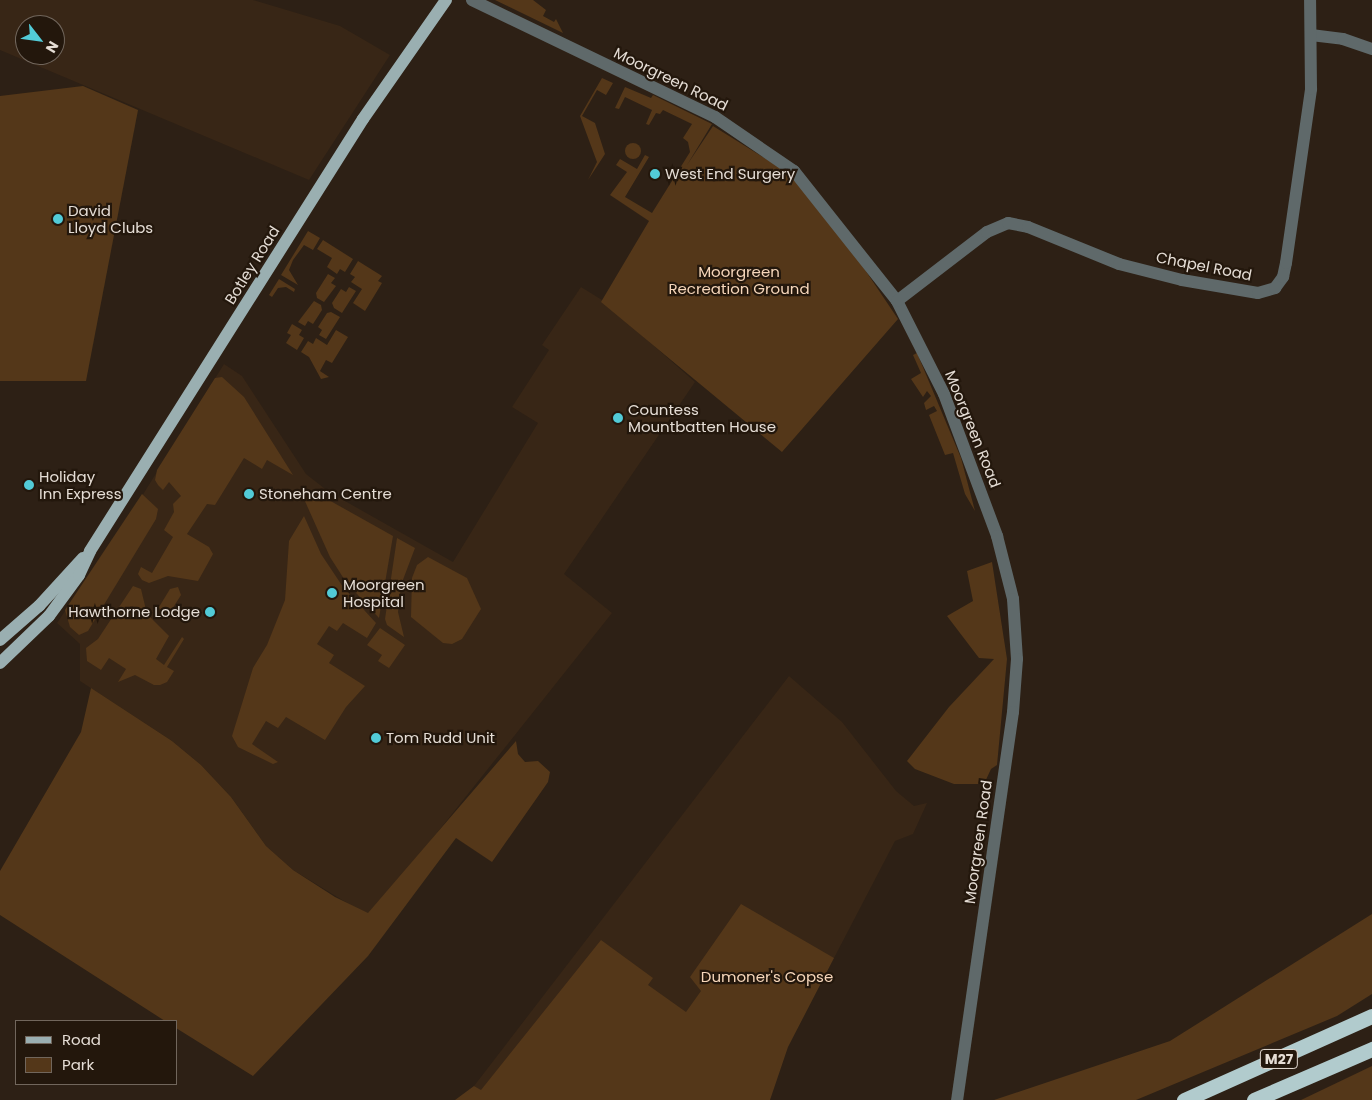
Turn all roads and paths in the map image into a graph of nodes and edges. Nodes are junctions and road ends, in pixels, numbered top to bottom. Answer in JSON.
{"nodes":[{"id":1,"x":446,"y":0,"type":"edge"},
{"id":2,"x":472,"y":0,"type":"edge"},
{"id":3,"x":1310,"y":0,"type":"edge"},
{"id":4,"x":1311,"y":35,"type":"junction"},
{"id":5,"x":1372,"y":49,"type":"edge"},
{"id":6,"x":897,"y":301,"type":"junction"},
{"id":7,"x":90,"y":551,"type":"junction"},
{"id":8,"x":0,"y":640,"type":"edge"},
{"id":9,"x":0,"y":663,"type":"edge"},
{"id":10,"x":1372,"y":1016,"type":"edge"},
{"id":11,"x":1372,"y":1049,"type":"edge"},
{"id":12,"x":957,"y":1100,"type":"edge"},
{"id":13,"x":1184,"y":1100,"type":"edge"},
{"id":14,"x":1254,"y":1100,"type":"edge"}],
"edges":[{"from":1,"to":7,"type":"main road","name":"Botley Road"},
{"from":2,"to":6,"type":"street","name":"Moorgreen Road"},
{"from":3,"to":4,"type":"street","name":"Chapel Road"},
{"from":4,"to":5,"type":"street"},
{"from":4,"to":6,"type":"street","name":"Chapel Road"},
{"from":6,"to":12,"type":"street","name":"Moorgreen Road"},
{"from":7,"to":8,"type":"main road","name":"Botley Road"},
{"from":7,"to":9,"type":"main road","name":"Botley Road"},
{"from":10,"to":13,"type":"highway","number":"M27"},
{"from":11,"to":14,"type":"highway","number":"M27"}]}
